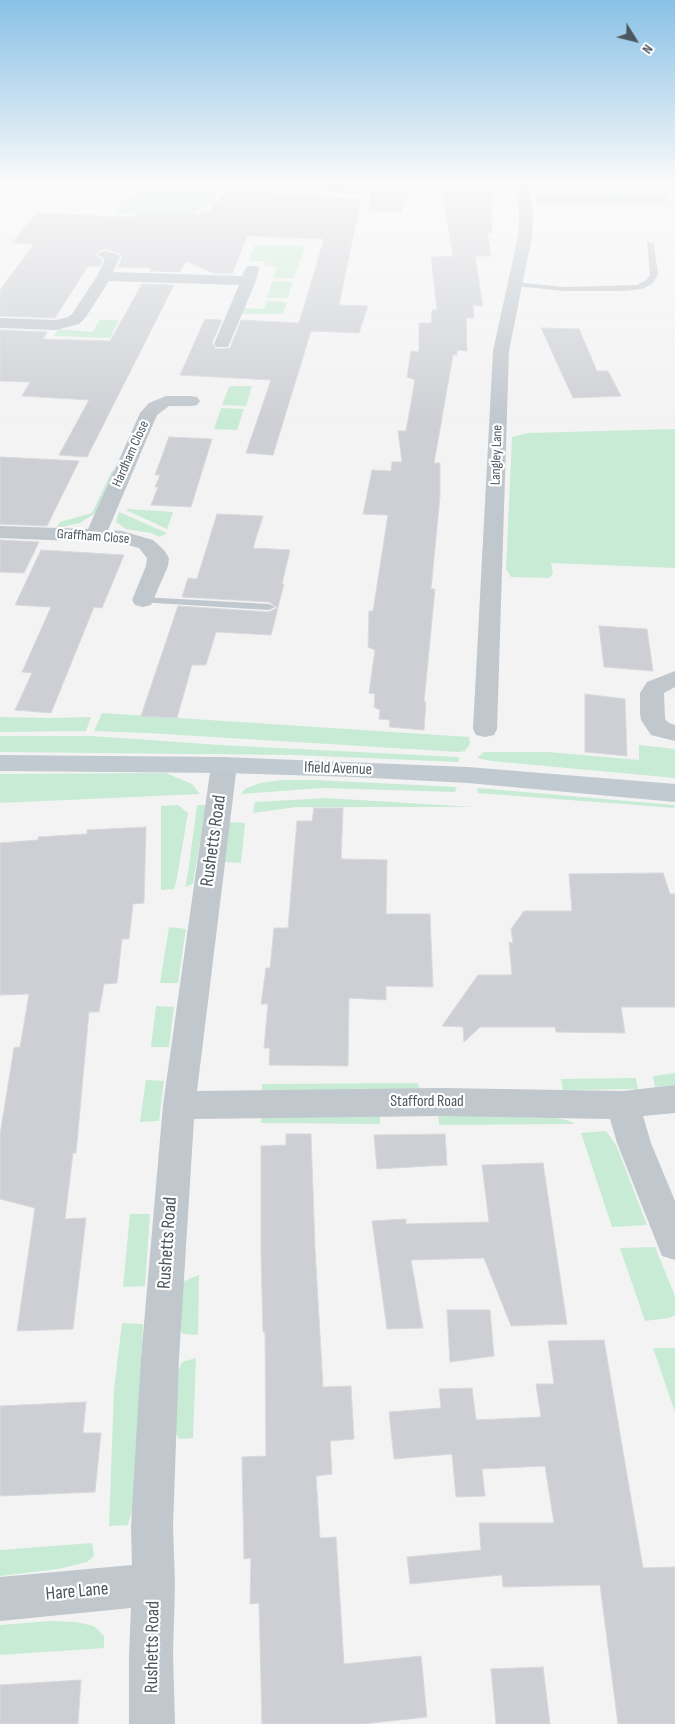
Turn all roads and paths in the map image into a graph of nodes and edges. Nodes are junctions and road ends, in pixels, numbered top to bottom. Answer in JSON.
{"nodes":[{"id":1,"x":110,"y":263,"type":"edge"},
{"id":2,"x":519,"y":263,"type":"edge"},
{"id":3,"x":653,"y":263,"type":"edge"},
{"id":4,"x":104,"y":276,"type":"junction"},
{"id":5,"x":515,"y":284,"type":"junction"},
{"id":6,"x":0,"y":323,"type":"edge"},
{"id":7,"x":222,"y":344,"type":"dead end"},
{"id":8,"x":191,"y":402,"type":"dead end"},
{"id":9,"x":0,"y":532,"type":"edge"},
{"id":10,"x":95,"y":536,"type":"junction"},
{"id":11,"x":143,"y":600,"type":"joint"},
{"id":12,"x":269,"y":607,"type":"dead end"},
{"id":13,"x":675,"y":678,"type":"edge"},
{"id":14,"x":485,"y":729,"type":"dead end"},
{"id":15,"x":675,"y":733,"type":"edge"},
{"id":16,"x":0,"y":763,"type":"edge"},
{"id":17,"x":224,"y":765,"type":"junction"},
{"id":18,"x":675,"y":793,"type":"edge"},
{"id":19,"x":675,"y":1099,"type":"edge"},
{"id":20,"x":179,"y":1105,"type":"junction"},
{"id":21,"x":623,"y":1105,"type":"junction"},
{"id":22,"x":675,"y":1244,"type":"edge"},
{"id":23,"x":154,"y":1584,"type":"junction"},
{"id":24,"x":0,"y":1599,"type":"edge"},
{"id":25,"x":152,"y":1724,"type":"edge"}],
"edges":[{"from":1,"to":4,"type":"street"},
{"from":2,"to":5,"type":"street","name":"Langley Lane"},
{"from":3,"to":5,"type":"lane"},
{"from":4,"to":6,"type":"street"},
{"from":4,"to":7,"type":"street"},
{"from":5,"to":14,"type":"street","name":"Langley Lane"},
{"from":8,"to":10,"type":"street","name":"Hardham Close"},
{"from":9,"to":10,"type":"street","name":"Graffham Close"},
{"from":10,"to":11,"type":"street","name":"Graffham Close"},
{"from":11,"to":12,"type":"lane","name":"Graffham Close"},
{"from":13,"to":15,"type":"street"},
{"from":16,"to":17,"type":"street","name":"Ifield Avenue"},
{"from":17,"to":18,"type":"street","name":"Ifield Avenue"},
{"from":17,"to":20,"type":"street","name":"Rushetts Road"},
{"from":19,"to":21,"type":"street","name":"Stafford Road"},
{"from":20,"to":21,"type":"street","name":"Stafford Road"},
{"from":20,"to":23,"type":"street","name":"Rushetts Road"},
{"from":21,"to":22,"type":"street"},
{"from":23,"to":24,"type":"street","name":"Hare Lane"},
{"from":23,"to":25,"type":"street","name":"Rushetts Road"}]}
